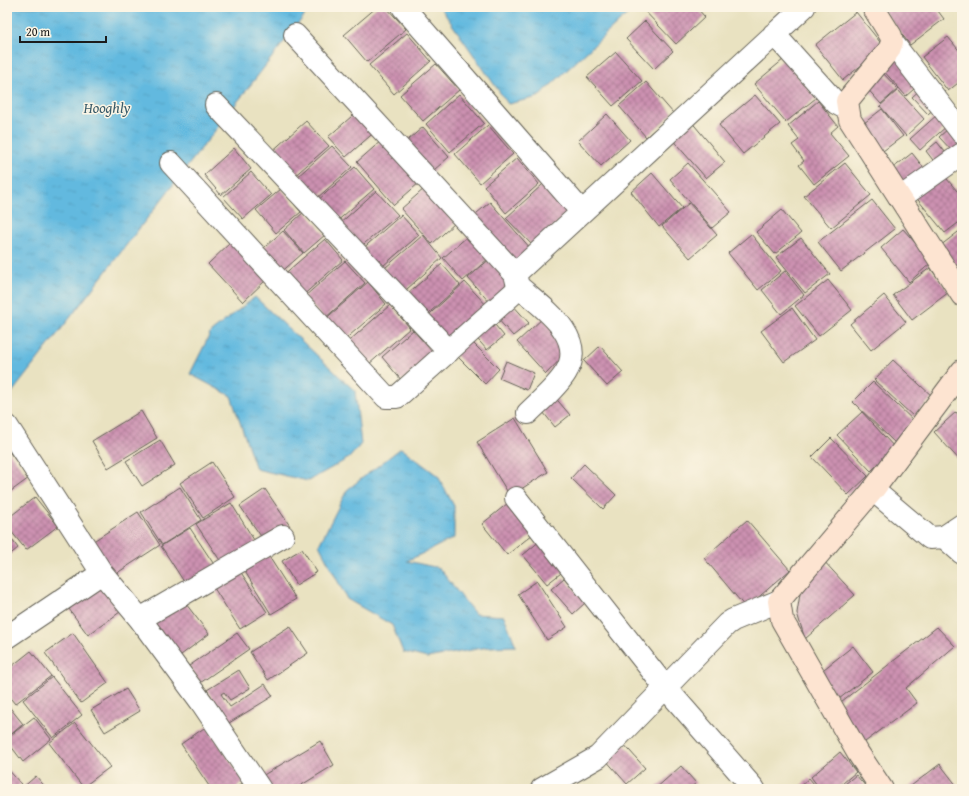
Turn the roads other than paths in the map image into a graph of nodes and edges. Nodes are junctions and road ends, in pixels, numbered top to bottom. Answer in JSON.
{"nodes":[{"id":1,"x":804,"y":7,"type":"edge"},
{"id":2,"x":873,"y":7,"type":"edge"},
{"id":3,"x":415,"y":11,"type":"edge"},
{"id":4,"x":774,"y":34,"type":"junction"},
{"id":5,"x":295,"y":35,"type":"dead end"},
{"id":6,"x":892,"y":42,"type":"junction"},
{"id":7,"x":216,"y":105,"type":"dead end"},
{"id":8,"x":847,"y":109,"type":"junction"},
{"id":9,"x":962,"y":133,"type":"edge"},
{"id":10,"x":962,"y":154,"type":"edge"},
{"id":11,"x":171,"y":163,"type":"dead end"},
{"id":12,"x":900,"y":198,"type":"junction"},
{"id":13,"x":581,"y":211,"type":"junction"},
{"id":14,"x":516,"y":280,"type":"junction"},
{"id":15,"x":962,"y":296,"type":"edge"},
{"id":16,"x":449,"y":351,"type":"junction"},
{"id":17,"x":962,"y":371,"type":"edge"},
{"id":18,"x":528,"y":413,"type":"dead end"},
{"id":19,"x":7,"y":426,"type":"edge"},
{"id":20,"x":873,"y":490,"type":"junction"},
{"id":21,"x":516,"y":498,"type":"dead end"},
{"id":22,"x":962,"y":524,"type":"edge"},
{"id":23,"x":283,"y":536,"type":"dead end"},
{"id":24,"x":944,"y":537,"type":"junction"},
{"id":25,"x":962,"y":553,"type":"edge"},
{"id":26,"x":102,"y":573,"type":"junction"},
{"id":27,"x":779,"y":601,"type":"junction"},
{"id":28,"x":140,"y":619,"type":"junction"},
{"id":29,"x":7,"y":637,"type":"edge"},
{"id":30,"x":665,"y":687,"type":"junction"},
{"id":31,"x":260,"y":789,"type":"edge"},
{"id":32,"x":542,"y":789,"type":"edge"},
{"id":33,"x":754,"y":789,"type":"edge"},
{"id":34,"x":882,"y":789,"type":"edge"}],
"edges":[{"from":1,"to":4,"type":"street"},
{"from":2,"to":6,"type":"street"},
{"from":3,"to":13,"type":"street"},
{"from":4,"to":8,"type":"street"},
{"from":4,"to":13,"type":"street"},
{"from":5,"to":14,"type":"street"},
{"from":6,"to":8,"type":"street"},
{"from":6,"to":9,"type":"street"},
{"from":7,"to":16,"type":"street"},
{"from":8,"to":12,"type":"street"},
{"from":10,"to":12,"type":"street"},
{"from":11,"to":16,"type":"street"},
{"from":12,"to":15,"type":"street"},
{"from":13,"to":14,"type":"street"},
{"from":14,"to":16,"type":"street"},
{"from":14,"to":18,"type":"street"},
{"from":17,"to":20,"type":"street"},
{"from":19,"to":26,"type":"street"},
{"from":20,"to":24,"type":"street"},
{"from":20,"to":27,"type":"street"},
{"from":21,"to":30,"type":"street"},
{"from":22,"to":24,"type":"street"},
{"from":23,"to":28,"type":"street"},
{"from":24,"to":25,"type":"street"},
{"from":26,"to":28,"type":"street"},
{"from":26,"to":29,"type":"street"},
{"from":27,"to":30,"type":"street"},
{"from":27,"to":34,"type":"street"},
{"from":28,"to":31,"type":"street"},
{"from":30,"to":32,"type":"street"},
{"from":30,"to":33,"type":"street"}]}
